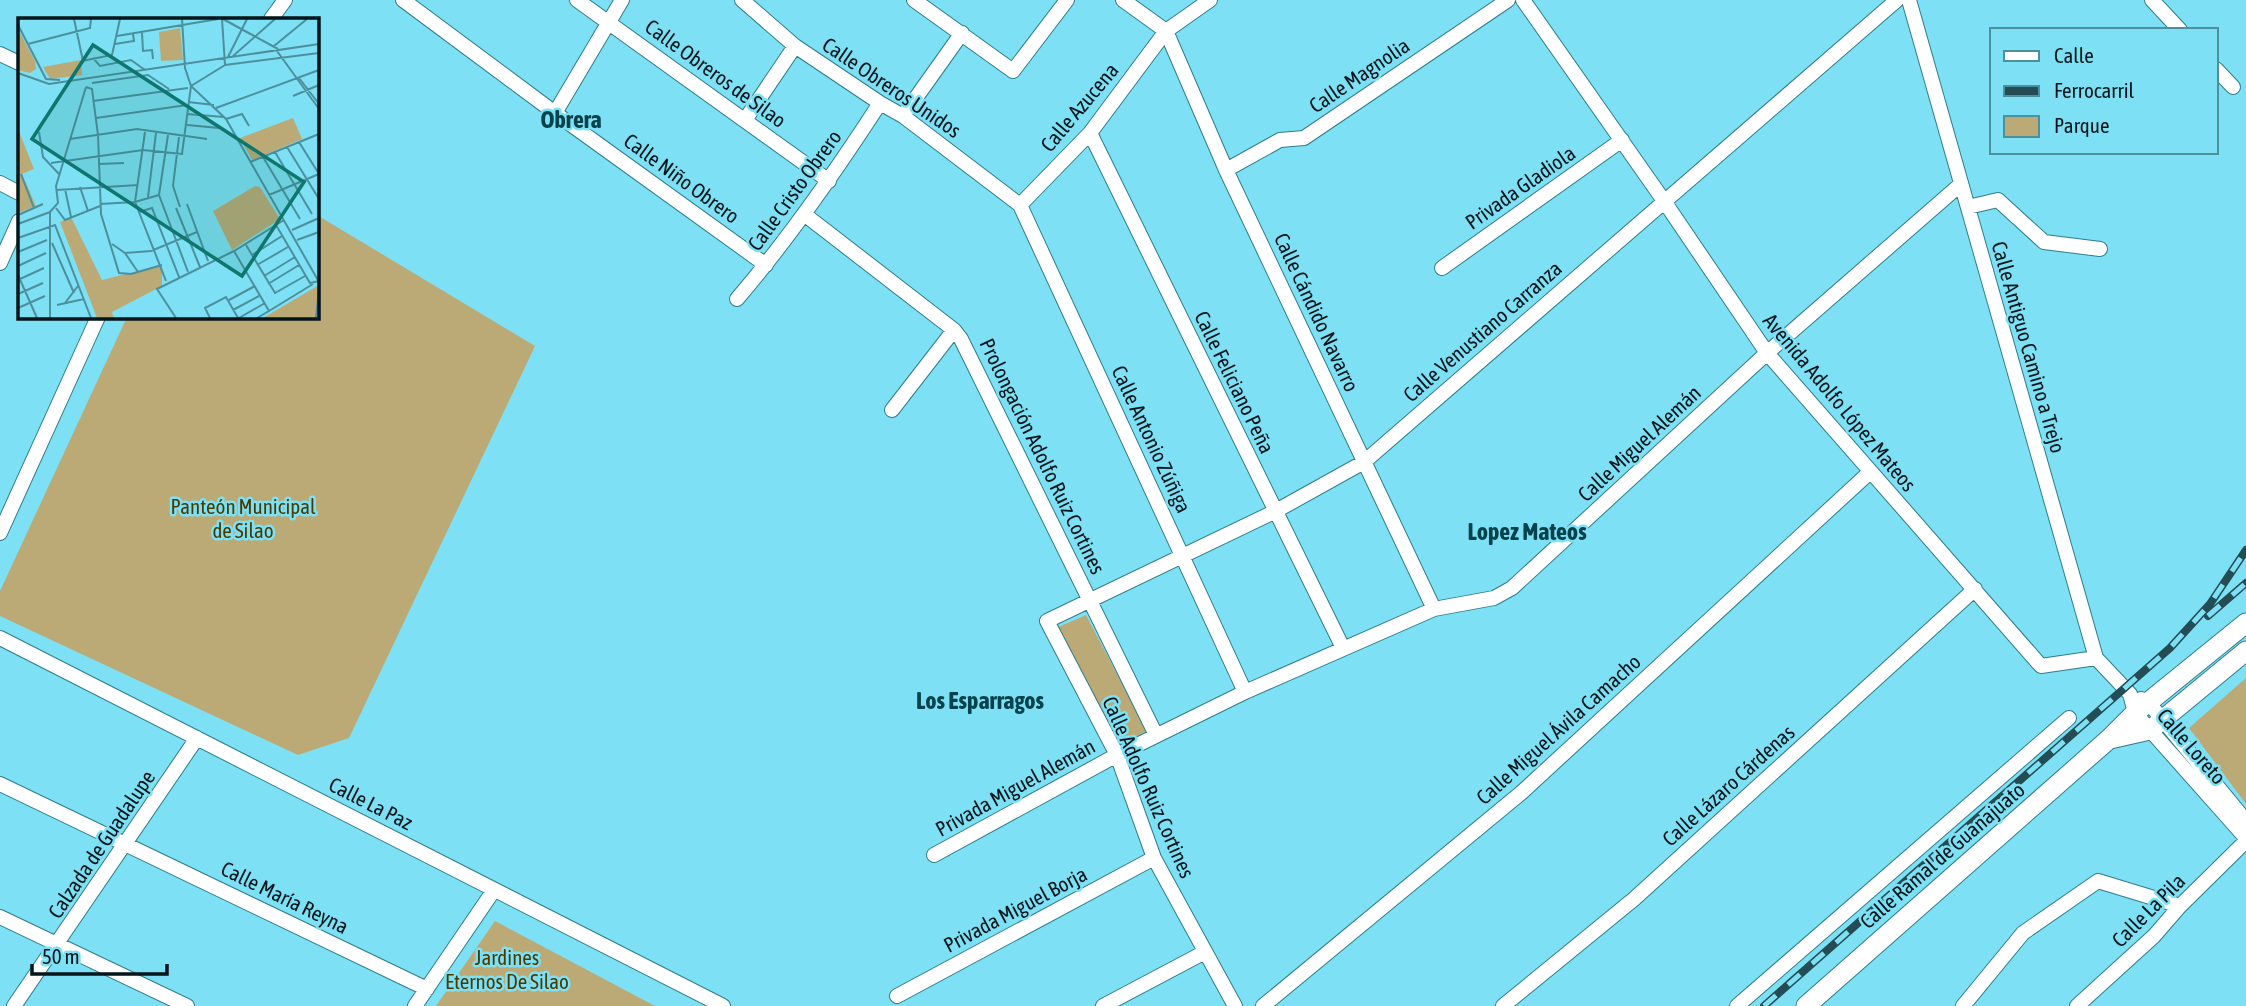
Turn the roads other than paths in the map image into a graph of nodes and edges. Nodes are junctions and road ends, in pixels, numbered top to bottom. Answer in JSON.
{"nodes":[{"id":1,"x":285,"y":0,"type":"edge"},
{"id":2,"x":403,"y":0,"type":"edge"},
{"id":3,"x":577,"y":0,"type":"edge"},
{"id":4,"x":622,"y":0,"type":"edge"},
{"id":5,"x":742,"y":0,"type":"edge"},
{"id":6,"x":914,"y":0,"type":"edge"},
{"id":7,"x":1066,"y":0,"type":"edge"},
{"id":8,"x":1123,"y":0,"type":"edge"},
{"id":9,"x":1210,"y":0,"type":"edge"},
{"id":10,"x":1508,"y":0,"type":"edge"},
{"id":11,"x":1523,"y":0,"type":"edge"},
{"id":12,"x":1896,"y":0,"type":"edge"},
{"id":13,"x":1909,"y":0,"type":"edge"},
{"id":14,"x":2152,"y":0,"type":"edge"},
{"id":15,"x":272,"y":18,"type":"edge"},
{"id":16,"x":609,"y":21,"type":"junction"},
{"id":17,"x":2178,"y":28,"type":"edge"},
{"id":18,"x":1166,"y":31,"type":"junction"},
{"id":19,"x":962,"y":33,"type":"junction"},
{"id":20,"x":795,"y":46,"type":"junction"},
{"id":21,"x":0,"y":54,"type":"edge"},
{"id":22,"x":18,"y":63,"type":"edge"},
{"id":23,"x":2218,"y":71,"type":"edge"},
{"id":24,"x":2233,"y":87,"type":"dead end"},
{"id":25,"x":880,"y":103,"type":"junction"},
{"id":26,"x":555,"y":113,"type":"junction"},
{"id":27,"x":904,"y":116,"type":"junction"},
{"id":28,"x":745,"y":120,"type":"junction"},
{"id":29,"x":1090,"y":133,"type":"junction"},
{"id":30,"x":1622,"y":140,"type":"junction"},
{"id":31,"x":1226,"y":170,"type":"junction"},
{"id":32,"x":829,"y":181,"type":"junction"},
{"id":33,"x":0,"y":183,"type":"edge"},
{"id":34,"x":1961,"y":184,"type":"junction"},
{"id":35,"x":18,"y":192,"type":"edge"},
{"id":36,"x":1664,"y":201,"type":"junction"},
{"id":37,"x":1020,"y":205,"type":"junction"},
{"id":38,"x":1968,"y":207,"type":"junction"},
{"id":39,"x":804,"y":214,"type":"junction"},
{"id":40,"x":18,"y":223,"type":"edge"},
{"id":41,"x":2100,"y":249,"type":"dead end"},
{"id":42,"x":0,"y":263,"type":"edge"},
{"id":43,"x":766,"y":265,"type":"junction"},
{"id":44,"x":1442,"y":268,"type":"dead end"},
{"id":45,"x":737,"y":299,"type":"dead end"},
{"id":46,"x":98,"y":318,"type":"edge"},
{"id":47,"x":954,"y":330,"type":"junction"},
{"id":48,"x":1767,"y":353,"type":"junction"},
{"id":49,"x":892,"y":410,"type":"dead end"},
{"id":50,"x":1364,"y":462,"type":"junction"},
{"id":51,"x":1870,"y":472,"type":"junction"},
{"id":52,"x":1274,"y":512,"type":"junction"},
{"id":53,"x":0,"y":533,"type":"edge"},
{"id":54,"x":1183,"y":554,"type":"junction"},
{"id":55,"x":1975,"y":589,"type":"junction"},
{"id":56,"x":1091,"y":601,"type":"junction"},
{"id":57,"x":1434,"y":609,"type":"junction"},
{"id":58,"x":1047,"y":621,"type":"joint"},
{"id":59,"x":2246,"y":623,"type":"edge"},
{"id":60,"x":0,"y":638,"type":"edge"},
{"id":61,"x":1343,"y":648,"type":"junction"},
{"id":62,"x":2246,"y":651,"type":"edge"},
{"id":63,"x":2096,"y":657,"type":"junction"},
{"id":64,"x":1245,"y":692,"type":"junction"},
{"id":65,"x":2137,"y":703,"type":"junction"},
{"id":66,"x":2070,"y":719,"type":"dead end"},
{"id":67,"x":2156,"y":725,"type":"junction"},
{"id":68,"x":1156,"y":735,"type":"junction"},
{"id":69,"x":197,"y":738,"type":"junction"},
{"id":70,"x":2109,"y":739,"type":"junction"},
{"id":71,"x":1117,"y":755,"type":"junction"},
{"id":72,"x":0,"y":784,"type":"edge"},
{"id":73,"x":2246,"y":821,"type":"edge"},
{"id":74,"x":2246,"y":840,"type":"edge"},
{"id":75,"x":125,"y":843,"type":"junction"},
{"id":76,"x":934,"y":855,"type":"dead end"},
{"id":77,"x":1154,"y":858,"type":"junction"},
{"id":78,"x":494,"y":890,"type":"junction"},
{"id":79,"x":2180,"y":906,"type":"junction"},
{"id":80,"x":0,"y":917,"type":"edge"},
{"id":81,"x":57,"y":946,"type":"junction"},
{"id":82,"x":1205,"y":952,"type":"junction"},
{"id":83,"x":427,"y":989,"type":"junction"},
{"id":84,"x":897,"y":996,"type":"dead end"},
{"id":85,"x":14,"y":1006,"type":"edge"},
{"id":86,"x":187,"y":1006,"type":"edge"},
{"id":87,"x":415,"y":1006,"type":"edge"},
{"id":88,"x":723,"y":1006,"type":"edge"},
{"id":89,"x":1103,"y":1006,"type":"edge"},
{"id":90,"x":1235,"y":1006,"type":"edge"},
{"id":91,"x":1263,"y":1006,"type":"edge"},
{"id":92,"x":1503,"y":1006,"type":"edge"},
{"id":93,"x":1737,"y":1006,"type":"edge"},
{"id":94,"x":1806,"y":1006,"type":"edge"},
{"id":95,"x":1963,"y":1006,"type":"edge"},
{"id":96,"x":2077,"y":1006,"type":"edge"}],
"edges":[{"from":1,"to":15,"type":"street"},
{"from":2,"to":26,"type":"street","name":"Calle Niño Obrero"},
{"from":3,"to":16,"type":"street","name":"Calle Obreros de Silao"},
{"from":4,"to":16,"type":"street"},
{"from":5,"to":20,"type":"street","name":"Calle Obreros Unidos"},
{"from":6,"to":19,"type":"street"},
{"from":7,"to":19,"type":"street"},
{"from":8,"to":18,"type":"street"},
{"from":9,"to":18,"type":"street","name":"Calle Azucena"},
{"from":10,"to":31,"type":"street","name":"Calle Magnolia"},
{"from":11,"to":30,"type":"street","name":"Avenida Adolfo López Mateos"},
{"from":12,"to":36,"type":"street","name":"Calle Venustiano Carranza"},
{"from":13,"to":34,"type":"street","name":"Calle Antiguo Camino a Trejo"},
{"from":14,"to":17,"type":"street"},
{"from":16,"to":26,"type":"street"},
{"from":16,"to":28,"type":"street","name":"Calle Obreros de Silao"},
{"from":18,"to":29,"type":"street","name":"Calle Azucena"},
{"from":18,"to":31,"type":"street","name":"Calle Cándido Navarro"},
{"from":19,"to":27,"type":"street"},
{"from":20,"to":25,"type":"street","name":"Calle Obreros Unidos"},
{"from":20,"to":28,"type":"street"},
{"from":21,"to":22,"type":"street"},
{"from":23,"to":24,"type":"street"},
{"from":25,"to":27,"type":"street","name":"Calle Obreros Unidos"},
{"from":25,"to":32,"type":"street","name":"Calle Cristo Obrero"},
{"from":26,"to":43,"type":"street","name":"Calle Niño Obrero"},
{"from":27,"to":37,"type":"street","name":"Calle Obreros Unidos"},
{"from":28,"to":32,"type":"street","name":"Calle Obreros de Silao"},
{"from":29,"to":37,"type":"street","name":"Calle Azucena"},
{"from":29,"to":52,"type":"street","name":"Calle Feliciano Peña"},
{"from":30,"to":36,"type":"street","name":"Avenida Adolfo López Mateos"},
{"from":30,"to":44,"type":"street","name":"Privada Gladiola"},
{"from":31,"to":50,"type":"street","name":"Calle Cándido Navarro"},
{"from":32,"to":39,"type":"street","name":"Calle Cristo Obrero"},
{"from":33,"to":35,"type":"street"},
{"from":34,"to":38,"type":"street","name":"Calle Antiguo Camino a Trejo"},
{"from":34,"to":48,"type":"street","name":"Calle Miguel Alemán"},
{"from":36,"to":48,"type":"street","name":"Avenida Adolfo López Mateos"},
{"from":36,"to":50,"type":"street","name":"Calle Venustiano Carranza"},
{"from":37,"to":54,"type":"street","name":"Calle Antonio Zúñiga"},
{"from":38,"to":41,"type":"street"},
{"from":38,"to":63,"type":"street","name":"Calle Antiguo Camino a Trejo"},
{"from":39,"to":43,"type":"street","name":"Calle Cristo Obrero"},
{"from":39,"to":47,"type":"street","name":"Prolongación Adolfo Ruiz Cortines"},
{"from":40,"to":42,"type":"street"},
{"from":43,"to":45,"type":"street","name":"Calle Cristo Obrero"},
{"from":46,"to":53,"type":"street"},
{"from":47,"to":49,"type":"street"},
{"from":47,"to":56,"type":"street","name":"Prolongación Adolfo Ruiz Cortines"},
{"from":48,"to":51,"type":"street","name":"Avenida Adolfo López Mateos"},
{"from":48,"to":57,"type":"street","name":"Calle Miguel Alemán"},
{"from":50,"to":52,"type":"street","name":"Calle Venustiano Carranza"},
{"from":50,"to":57,"type":"street","name":"Calle Cándido Navarro"},
{"from":51,"to":55,"type":"street","name":"Avenida Adolfo López Mateos"},
{"from":51,"to":91,"type":"street","name":"Calle Miguel Ávila Camacho"},
{"from":52,"to":54,"type":"street","name":"Calle Venustiano Carranza"},
{"from":52,"to":61,"type":"street","name":"Calle Feliciano Peña"},
{"from":54,"to":56,"type":"street","name":"Calle Venustiano Carranza"},
{"from":54,"to":64,"type":"street","name":"Calle Antonio Zúñiga"},
{"from":55,"to":63,"type":"street","name":"Avenida Adolfo López Mateos"},
{"from":55,"to":92,"type":"street","name":"Calle Lázaro Cárdenas"},
{"from":56,"to":58,"type":"street","name":"Calle Venustiano Carranza"},
{"from":56,"to":68,"type":"street","name":"Prolongación Adolfo Ruiz Cortines"},
{"from":57,"to":61,"type":"street","name":"Calle Miguel Alemán"},
{"from":58,"to":71,"type":"street","name":"Calle Adolfo Ruiz Cortines"},
{"from":59,"to":65,"type":"street","name":"Calle Ramal de Guanajuato"},
{"from":60,"to":69,"type":"street","name":"Calle La Paz"},
{"from":61,"to":64,"type":"street","name":"Calle Miguel Alemán"},
{"from":62,"to":67,"type":"street"},
{"from":63,"to":65,"type":"street","name":"Calle Antiguo Camino a Trejo"},
{"from":64,"to":68,"type":"street","name":"Calle Miguel Alemán"},
{"from":65,"to":67,"type":"street","name":"Calle Loreto"},
{"from":65,"to":70,"type":"street","name":"Calle Ramal de Guanajuato"},
{"from":66,"to":93,"type":"street"},
{"from":67,"to":70,"type":"street","name":"Calle Ramal de Guanajuato"},
{"from":67,"to":73,"type":"street","name":"Calle Loreto"},
{"from":67,"to":74,"type":"street","name":"Calle Loreto"},
{"from":68,"to":71,"type":"street","name":"Calle Miguel Alemán"},
{"from":69,"to":75,"type":"street","name":"Calzada de Guadalupe"},
{"from":69,"to":78,"type":"street","name":"Calle La Paz"},
{"from":70,"to":94,"type":"street","name":"Calle Ramal de Guanajuato"},
{"from":71,"to":76,"type":"street","name":"Privada Miguel Alemán"},
{"from":71,"to":77,"type":"street","name":"Calle Adolfo Ruiz Cortines"},
{"from":72,"to":75,"type":"street","name":"Calle María Reyna"},
{"from":74,"to":79,"type":"street","name":"Calle La Pila"},
{"from":75,"to":81,"type":"street","name":"Calzada de Guadalupe"},
{"from":75,"to":83,"type":"street","name":"Calle María Reyna"},
{"from":77,"to":82,"type":"street","name":"Calle Adolfo Ruiz Cortines"},
{"from":77,"to":84,"type":"street","name":"Privada Miguel Borja"},
{"from":78,"to":83,"type":"street"},
{"from":78,"to":88,"type":"street","name":"Calle La Paz"},
{"from":79,"to":95,"type":"street"},
{"from":79,"to":96,"type":"street","name":"Calle La Pila"},
{"from":80,"to":81,"type":"street"},
{"from":81,"to":85,"type":"street","name":"Calzada de Guadalupe"},
{"from":81,"to":86,"type":"street"},
{"from":82,"to":89,"type":"street"},
{"from":82,"to":90,"type":"street","name":"Calle Adolfo Ruiz Cortines"},
{"from":83,"to":87,"type":"street"}]}
